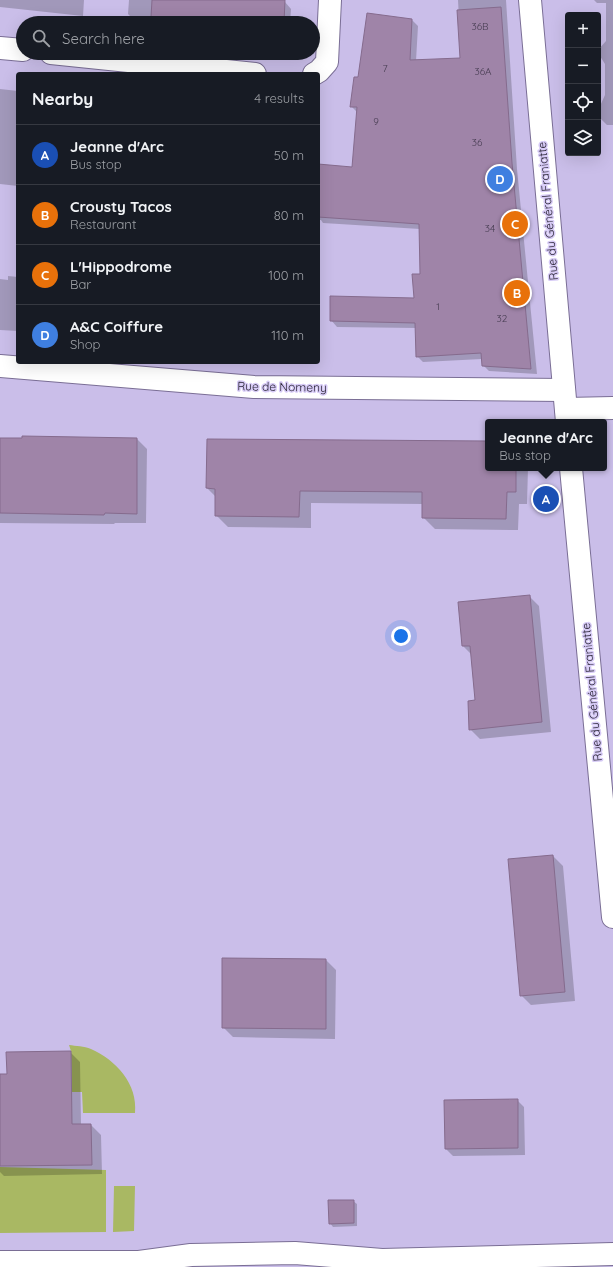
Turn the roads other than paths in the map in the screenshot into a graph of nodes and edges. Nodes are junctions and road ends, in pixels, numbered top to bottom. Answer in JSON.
{"nodes":[{"id":1,"x":330,"y":0,"type":"edge"},
{"id":2,"x":530,"y":0,"type":"edge"},
{"id":3,"x":0,"y":48,"type":"edge"},
{"id":4,"x":16,"y":49,"type":"edge"},
{"id":5,"x":119,"y":60,"type":"edge"},
{"id":6,"x":236,"y":72,"type":"edge"},
{"id":7,"x":318,"y":72,"type":"edge"},
{"id":8,"x":0,"y":366,"type":"edge"},
{"id":9,"x":566,"y":407,"type":"edge"},
{"id":10,"x":613,"y":408,"type":"edge"},
{"id":11,"x":571,"y":471,"type":"edge"},
{"id":12,"x":613,"y":917,"type":"edge"},
{"id":13,"x":613,"y":1254,"type":"edge"},
{"id":14,"x":0,"y":1262,"type":"edge"}],
"edges":[{"from":1,"to":7,"type":"street"},
{"from":2,"to":9,"type":"street","name":"Rue du Général Franiatte"},
{"from":3,"to":4,"type":"street"},
{"from":5,"to":6,"type":"street"},
{"from":8,"to":9,"type":"street","name":"Rue de Nomeny"},
{"from":9,"to":10,"type":"street","name":"Rue de Nomeny"},
{"from":11,"to":12,"type":"street","name":"Rue du Général Franiatte"},
{"from":13,"to":14,"type":"street"}]}
